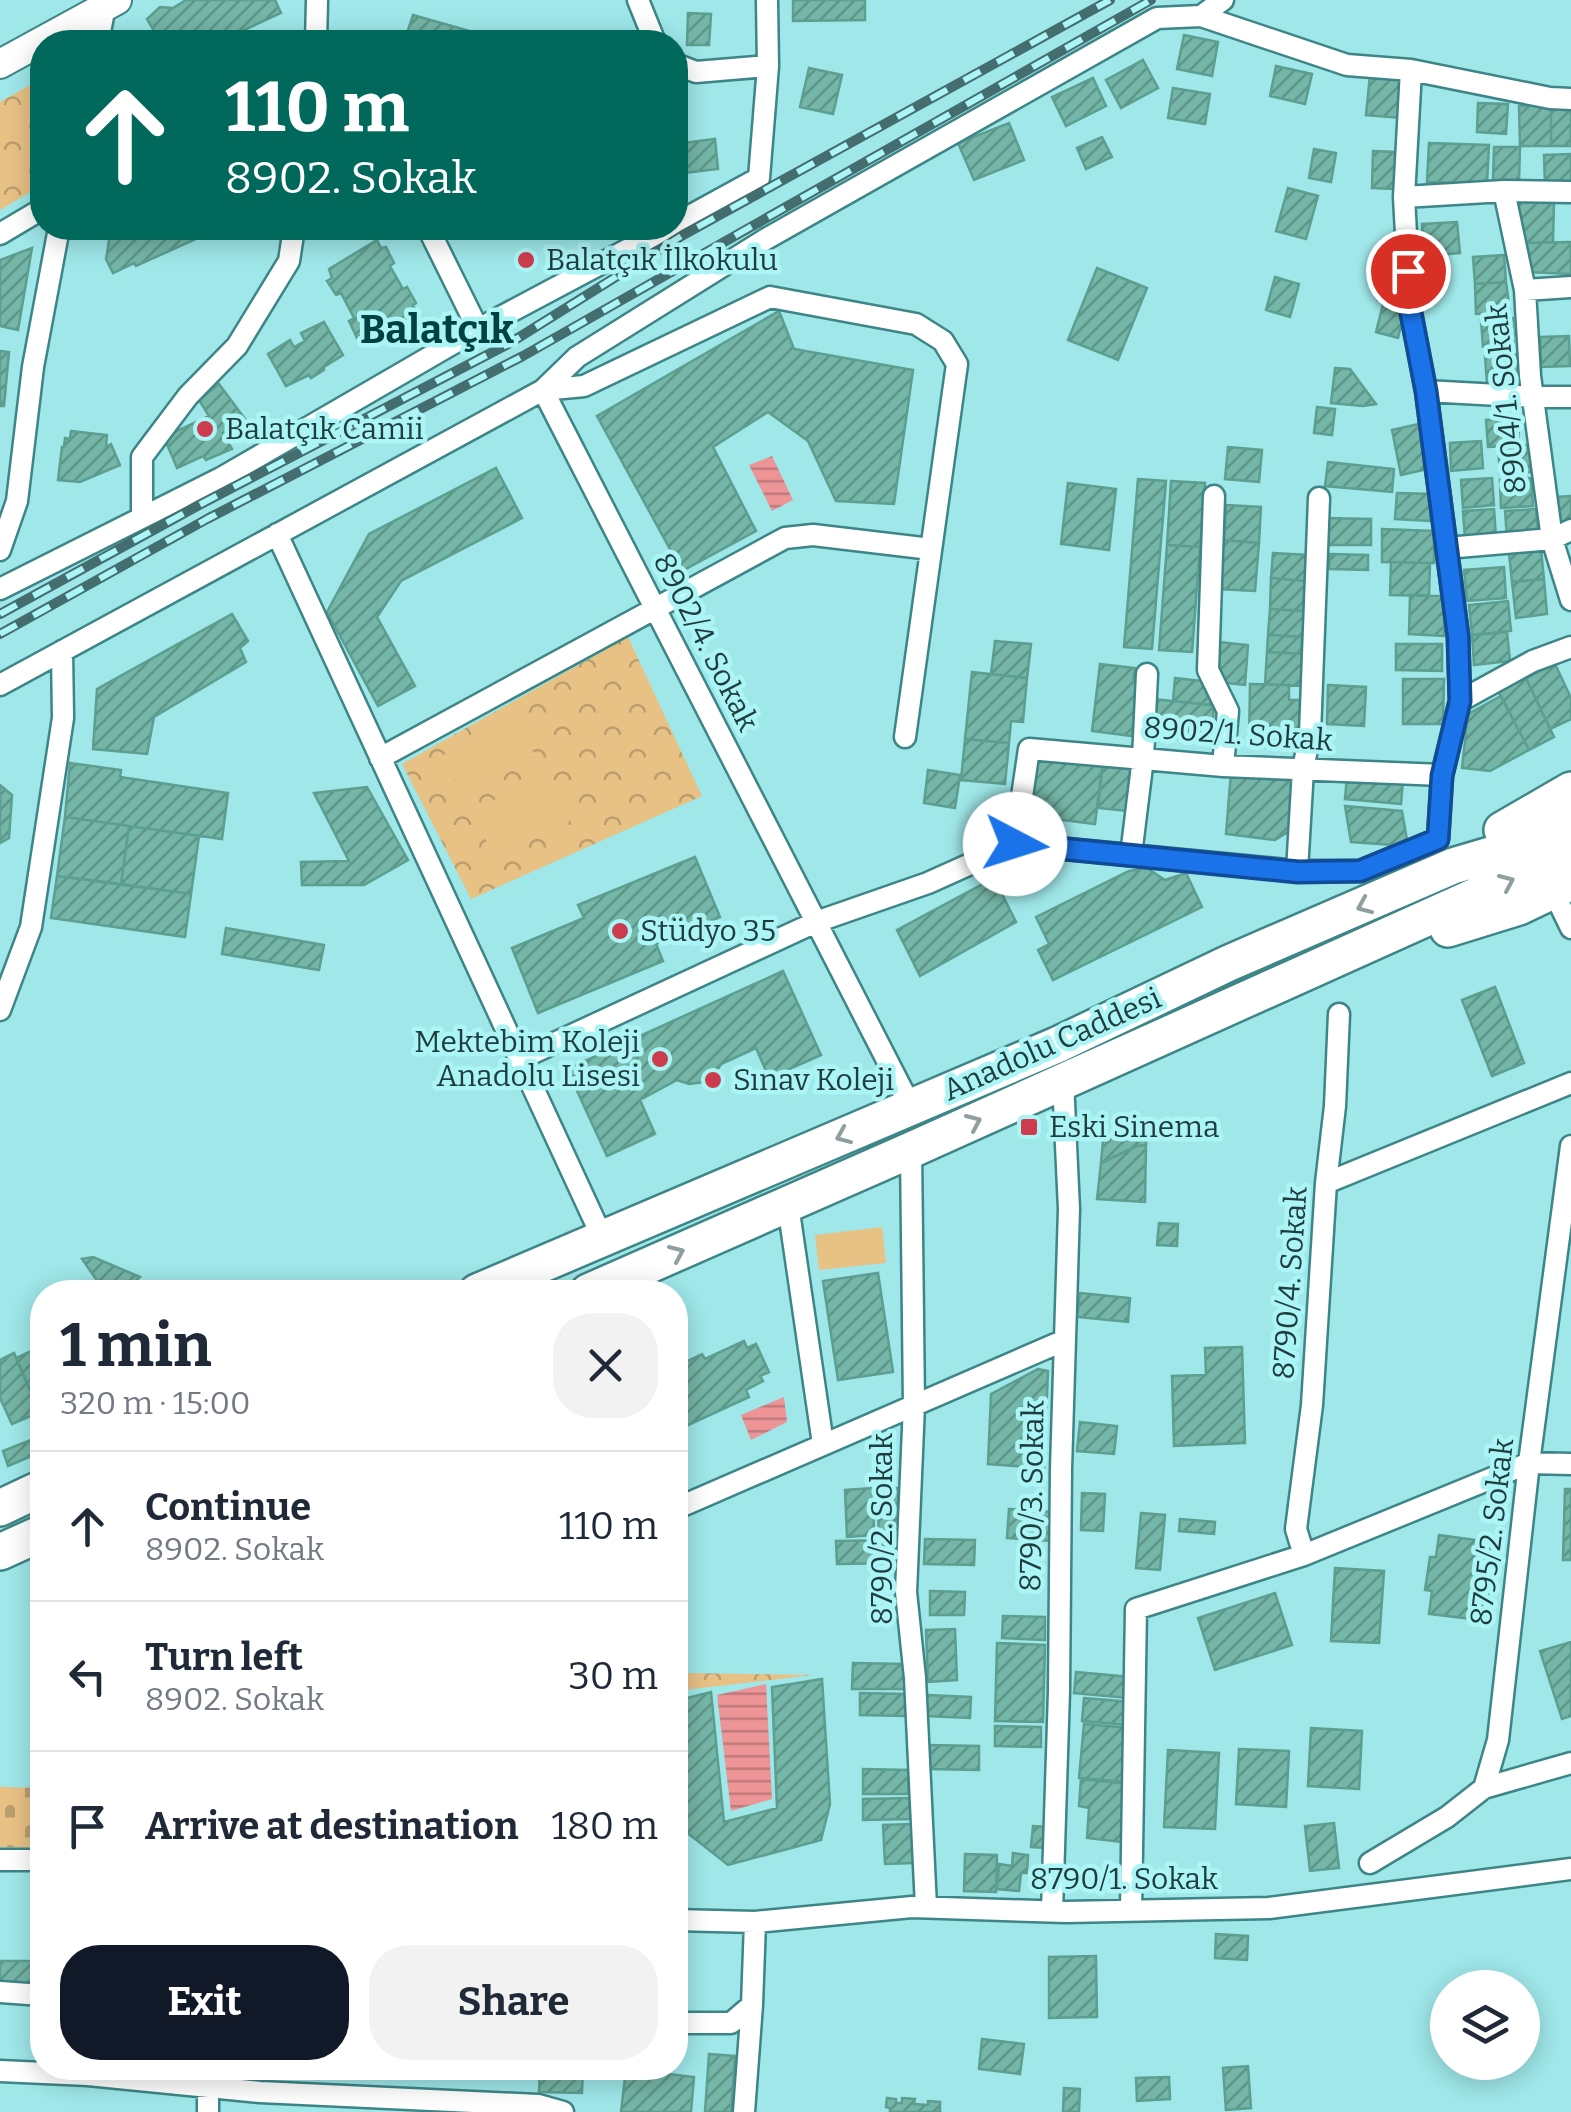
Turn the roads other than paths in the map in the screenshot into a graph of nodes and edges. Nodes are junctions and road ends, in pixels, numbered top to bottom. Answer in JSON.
{"nodes":[{"id":1,"x":318,"y":0,"type":"edge"},
{"id":2,"x":638,"y":0,"type":"edge"},
{"id":3,"x":767,"y":0,"type":"edge"},
{"id":4,"x":1223,"y":0,"type":"edge"},
{"id":5,"x":111,"y":3,"type":"edge"},
{"id":6,"x":1200,"y":16,"type":"junction"},
{"id":7,"x":62,"y":30,"type":"edge"},
{"id":8,"x":102,"y":30,"type":"edge"},
{"id":9,"x":318,"y":30,"type":"edge"},
{"id":10,"x":651,"y":30,"type":"edge"},
{"id":11,"x":30,"y":48,"type":"edge"},
{"id":12,"x":0,"y":64,"type":"edge"},
{"id":13,"x":768,"y":66,"type":"junction"},
{"id":14,"x":688,"y":69,"type":"edge"},
{"id":15,"x":1412,"y":70,"type":"junction"},
{"id":16,"x":1571,"y":98,"type":"edge"},
{"id":17,"x":1504,"y":191,"type":"junction"},
{"id":18,"x":1571,"y":192,"type":"edge"},
{"id":19,"x":1404,"y":198,"type":"junction"},
{"id":20,"x":30,"y":216,"type":"edge"},
{"id":21,"x":688,"y":217,"type":"edge"},
{"id":22,"x":0,"y":234,"type":"edge"},
{"id":23,"x":57,"y":240,"type":"edge"},
{"id":24,"x":292,"y":240,"type":"edge"},
{"id":25,"x":434,"y":240,"type":"edge"},
{"id":26,"x":645,"y":240,"type":"edge"},
{"id":27,"x":1571,"y":288,"type":"edge"},
{"id":28,"x":1526,"y":290,"type":"junction"},
{"id":29,"x":478,"y":328,"type":"junction"},
{"id":30,"x":543,"y":390,"type":"junction"},
{"id":31,"x":1426,"y":391,"type":"junction"},
{"id":32,"x":1571,"y":396,"type":"edge"},
{"id":33,"x":1534,"y":397,"type":"junction"},
{"id":34,"x":1214,"y":496,"type":"dead end"},
{"id":35,"x":1319,"y":498,"type":"dead end"},
{"id":36,"x":142,"y":516,"type":"junction"},
{"id":37,"x":277,"y":534,"type":"junction"},
{"id":38,"x":1561,"y":535,"type":"edge"},
{"id":39,"x":1446,"y":548,"type":"junction"},
{"id":40,"x":931,"y":549,"type":"junction"},
{"id":41,"x":0,"y":550,"type":"edge"},
{"id":42,"x":0,"y":589,"type":"edge"},
{"id":43,"x":1571,"y":600,"type":"edge"},
{"id":44,"x":655,"y":608,"type":"junction"},
{"id":45,"x":1571,"y":647,"type":"edge"},
{"id":46,"x":62,"y":651,"type":"junction"},
{"id":47,"x":1147,"y":674,"type":"dead end"},
{"id":48,"x":0,"y":685,"type":"edge"},
{"id":49,"x":1460,"y":701,"type":"junction"},
{"id":50,"x":905,"y":738,"type":"dead end"},
{"id":51,"x":380,"y":758,"type":"junction"},
{"id":52,"x":1143,"y":758,"type":"junction"},
{"id":53,"x":1222,"y":766,"type":"junction"},
{"id":54,"x":1303,"y":769,"type":"junction"},
{"id":55,"x":1442,"y":776,"type":"junction"},
{"id":56,"x":1571,"y":790,"type":"edge"},
{"id":57,"x":1571,"y":820,"type":"edge"},
{"id":58,"x":1015,"y":844,"type":"junction"},
{"id":59,"x":1571,"y":852,"type":"edge"},
{"id":60,"x":1131,"y":855,"type":"junction"},
{"id":61,"x":1453,"y":866,"type":"junction"},
{"id":62,"x":1298,"y":872,"type":"junction"},
{"id":63,"x":1562,"y":887,"type":"edge"},
{"id":64,"x":816,"y":922,"type":"junction"},
{"id":65,"x":1571,"y":928,"type":"edge"},
{"id":66,"x":1290,"y":978,"type":"junction"},
{"id":67,"x":1,"y":1002,"type":"edge"},
{"id":68,"x":1339,"y":1014,"type":"dead end"},
{"id":69,"x":520,"y":1059,"type":"junction"},
{"id":70,"x":1063,"y":1081,"type":"junction"},
{"id":71,"x":1571,"y":1082,"type":"edge"},
{"id":72,"x":911,"y":1108,"type":"junction"},
{"id":73,"x":1571,"y":1146,"type":"edge"},
{"id":74,"x":911,"y":1150,"type":"junction"},
{"id":75,"x":1326,"y":1183,"type":"junction"},
{"id":76,"x":788,"y":1205,"type":"junction"},
{"id":77,"x":603,"y":1239,"type":"junction"},
{"id":78,"x":506,"y":1280,"type":"edge"},
{"id":79,"x":616,"y":1280,"type":"edge"},
{"id":80,"x":1064,"y":1340,"type":"junction"},
{"id":81,"x":914,"y":1404,"type":"junction"},
{"id":82,"x":823,"y":1444,"type":"junction"},
{"id":83,"x":1530,"y":1463,"type":"junction"},
{"id":84,"x":1571,"y":1464,"type":"edge"},
{"id":85,"x":30,"y":1494,"type":"edge"},
{"id":86,"x":688,"y":1503,"type":"edge"},
{"id":87,"x":0,"y":1508,"type":"edge"},
{"id":88,"x":30,"y":1538,"type":"edge"},
{"id":89,"x":0,"y":1552,"type":"edge"},
{"id":90,"x":1304,"y":1555,"type":"junction"},
{"id":91,"x":1571,"y":1763,"type":"edge"},
{"id":92,"x":1484,"y":1788,"type":"junction"},
{"id":93,"x":0,"y":1860,"type":"edge"},
{"id":94,"x":30,"y":1860,"type":"edge"},
{"id":95,"x":1571,"y":1868,"type":"edge"},
{"id":96,"x":1367,"y":1895,"type":"junction"},
{"id":97,"x":926,"y":1907,"type":"junction"},
{"id":98,"x":1131,"y":1910,"type":"junction"},
{"id":99,"x":1052,"y":1912,"type":"junction"},
{"id":100,"x":688,"y":1920,"type":"edge"},
{"id":101,"x":756,"y":1922,"type":"junction"},
{"id":102,"x":0,"y":1992,"type":"edge"},
{"id":103,"x":30,"y":1994,"type":"edge"},
{"id":104,"x":752,"y":2006,"type":"junction"},
{"id":105,"x":688,"y":2023,"type":"edge"},
{"id":106,"x":0,"y":2071,"type":"edge"},
{"id":107,"x":30,"y":2072,"type":"edge"},
{"id":108,"x":208,"y":2080,"type":"edge"},
{"id":109,"x":230,"y":2080,"type":"edge"},
{"id":110,"x":208,"y":2112,"type":"edge"},
{"id":111,"x":563,"y":2112,"type":"edge"},
{"id":112,"x":744,"y":2112,"type":"edge"}],
"edges":[{"from":1,"to":9,"type":"street"},
{"from":2,"to":10,"type":"street"},
{"from":3,"to":13,"type":"street"},
{"from":4,"to":6,"type":"street"},
{"from":5,"to":7,"type":"street"},
{"from":5,"to":8,"type":"street"},
{"from":6,"to":15,"type":"street"},
{"from":6,"to":30,"type":"street"},
{"from":11,"to":12,"type":"street"},
{"from":13,"to":14,"type":"street"},
{"from":13,"to":21,"type":"street"},
{"from":15,"to":16,"type":"street"},
{"from":15,"to":19,"type":"street"},
{"from":17,"to":18,"type":"street"},
{"from":17,"to":19,"type":"street"},
{"from":17,"to":28,"type":"street","name":"8904/1. Sokak"},
{"from":19,"to":31,"type":"street"},
{"from":20,"to":22,"type":"street"},
{"from":23,"to":41,"type":"street"},
{"from":24,"to":36,"type":"street"},
{"from":25,"to":29,"type":"street"},
{"from":26,"to":29,"type":"street"},
{"from":27,"to":28,"type":"street"},
{"from":28,"to":33,"type":"street","name":"8904/1. Sokak"},
{"from":29,"to":36,"type":"street"},
{"from":30,"to":37,"type":"street"},
{"from":30,"to":40,"type":"street"},
{"from":30,"to":44,"type":"street","name":"8902/4. Sokak"},
{"from":31,"to":33,"type":"street"},
{"from":31,"to":39,"type":"street"},
{"from":32,"to":33,"type":"street"},
{"from":33,"to":38,"type":"street","name":"8904/1. Sokak"},
{"from":34,"to":53,"type":"street"},
{"from":35,"to":54,"type":"street"},
{"from":36,"to":42,"type":"street"},
{"from":37,"to":46,"type":"street"},
{"from":37,"to":51,"type":"street"},
{"from":38,"to":39,"type":"street"},
{"from":38,"to":43,"type":"street","name":"8904/1. Sokak"},
{"from":39,"to":49,"type":"street"},
{"from":40,"to":44,"type":"street"},
{"from":40,"to":50,"type":"street"},
{"from":44,"to":51,"type":"street"},
{"from":44,"to":64,"type":"street","name":"8902/4. Sokak"},
{"from":45,"to":49,"type":"street"},
{"from":46,"to":48,"type":"street"},
{"from":46,"to":67,"type":"street"},
{"from":47,"to":52,"type":"street"},
{"from":49,"to":55,"type":"street"},
{"from":51,"to":69,"type":"street"},
{"from":52,"to":53,"type":"street","name":"8902/1. Sokak"},
{"from":52,"to":58,"type":"street","name":"8902/1. Sokak"},
{"from":52,"to":60,"type":"street"},
{"from":53,"to":54,"type":"street","name":"8902/1. Sokak"},
{"from":54,"to":55,"type":"street","name":"8902/1. Sokak"},
{"from":54,"to":62,"type":"street"},
{"from":55,"to":62,"type":"street"},
{"from":56,"to":61,"type":"highway"},
{"from":57,"to":61,"type":"highway","name":"Anadolu Caddesi"},
{"from":58,"to":60,"type":"street"},
{"from":58,"to":64,"type":"street"},
{"from":66,"to":59,"type":"highway","name":"Anadolu Caddesi","one_way":true},
{"from":60,"to":62,"type":"street"},
{"from":61,"to":72,"type":"highway","name":"Anadolu Caddesi","one_way":true},
{"from":63,"to":65,"type":"street"},
{"from":63,"to":66,"type":"highway"},
{"from":64,"to":69,"type":"street"},
{"from":64,"to":72,"type":"street","name":"8902/4. Sokak"},
{"from":66,"to":70,"type":"highway","name":"Anadolu Caddesi"},
{"from":68,"to":75,"type":"street","name":"8790/4. Sokak"},
{"from":69,"to":77,"type":"street"},
{"from":74,"to":70,"type":"highway","name":"Anadolu Caddesi","one_way":true},
{"from":70,"to":80,"type":"street","name":"8790/3. Sokak"},
{"from":71,"to":75,"type":"street"},
{"from":72,"to":77,"type":"highway","name":"Anadolu Caddesi","one_way":true},
{"from":73,"to":83,"type":"street","name":"8795/2. Sokak"},
{"from":74,"to":76,"type":"highway","name":"Anadolu Caddesi"},
{"from":74,"to":81,"type":"street","name":"8790/2. Sokak"},
{"from":75,"to":90,"type":"street","name":"8790/4. Sokak"},
{"from":79,"to":76,"type":"highway","name":"Anadolu Caddesi","one_way":true},
{"from":76,"to":82,"type":"street"},
{"from":77,"to":78,"type":"highway","name":"Anadolu Caddesi"},
{"from":80,"to":81,"type":"street"},
{"from":80,"to":99,"type":"street","name":"8790/3. Sokak"},
{"from":81,"to":82,"type":"street"},
{"from":81,"to":97,"type":"street","name":"8790/2. Sokak"},
{"from":82,"to":86,"type":"street"},
{"from":83,"to":84,"type":"street"},
{"from":83,"to":90,"type":"street"},
{"from":83,"to":92,"type":"street","name":"8795/2. Sokak"},
{"from":85,"to":87,"type":"highway"},
{"from":88,"to":89,"type":"highway"},
{"from":90,"to":98,"type":"street"},
{"from":91,"to":92,"type":"street"},
{"from":92,"to":96,"type":"street"},
{"from":93,"to":94,"type":"street"},
{"from":95,"to":96,"type":"street","name":"8790/1. Sokak"},
{"from":96,"to":98,"type":"street","name":"8790/1. Sokak"},
{"from":97,"to":99,"type":"street","name":"8790/1. Sokak"},
{"from":97,"to":101,"type":"street","name":"8790/1. Sokak"},
{"from":98,"to":99,"type":"street","name":"8790/1. Sokak"},
{"from":100,"to":101,"type":"street","name":"8790/1. Sokak"},
{"from":101,"to":104,"type":"street"},
{"from":102,"to":103,"type":"street"},
{"from":104,"to":105,"type":"street"},
{"from":104,"to":112,"type":"street"},
{"from":106,"to":107,"type":"street"},
{"from":108,"to":110,"type":"street"},
{"from":109,"to":111,"type":"street"}]}
